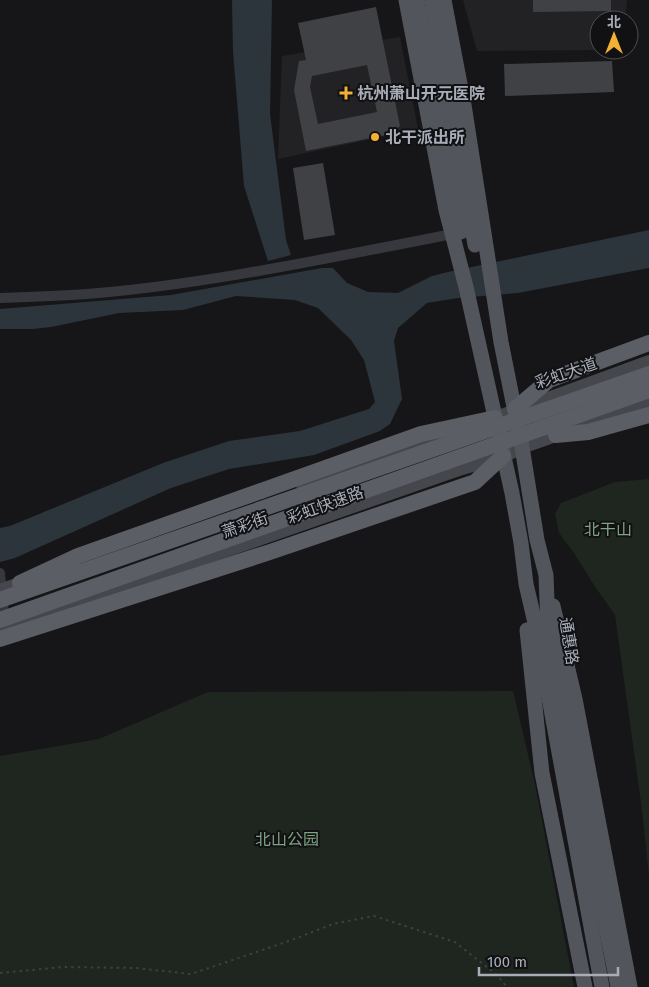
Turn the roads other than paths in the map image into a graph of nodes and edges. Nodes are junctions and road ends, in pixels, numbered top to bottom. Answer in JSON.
{"nodes":[{"id":1,"x":406,"y":0,"type":"edge"},
{"id":2,"x":417,"y":0,"type":"edge"},
{"id":3,"x":432,"y":0,"type":"edge"},
{"id":4,"x":444,"y":0,"type":"edge"},
{"id":5,"x":452,"y":234,"type":"junction"},
{"id":6,"x":490,"y":281,"type":"junction"},
{"id":7,"x":467,"y":294,"type":"junction"},
{"id":8,"x":0,"y":298,"type":"edge"},
{"id":9,"x":649,"y":343,"type":"edge"},
{"id":10,"x":649,"y":362,"type":"edge"},
{"id":11,"x":649,"y":374,"type":"edge"},
{"id":12,"x":649,"y":390,"type":"edge"},
{"id":13,"x":649,"y":402,"type":"edge"},
{"id":14,"x":515,"y":410,"type":"junction"},
{"id":15,"x":649,"y":415,"type":"edge"},
{"id":16,"x":494,"y":418,"type":"junction"},
{"id":17,"x":556,"y":435,"type":"junction"},
{"id":18,"x":522,"y":447,"type":"junction"},
{"id":19,"x":503,"y":456,"type":"junction"},
{"id":20,"x":0,"y":572,"type":"edge"},
{"id":21,"x":546,"y":575,"type":"junction"},
{"id":22,"x":526,"y":584,"type":"junction"},
{"id":23,"x":0,"y":590,"type":"edge"},
{"id":24,"x":1,"y":629,"type":"edge"},
{"id":25,"x":585,"y":987,"type":"edge"},
{"id":26,"x":602,"y":987,"type":"edge"},
{"id":27,"x":618,"y":987,"type":"edge"},
{"id":28,"x":630,"y":987,"type":"edge"}],
"edges":[{"from":1,"to":5,"type":"main road"},
{"from":2,"to":7,"type":"main road"},
{"from":3,"to":6,"type":"main road"},
{"from":4,"to":6,"type":"main road"},
{"from":5,"to":7,"type":"main road"},
{"from":5,"to":8,"type":"street"},
{"from":6,"to":14,"type":"main road","name":"通惠路"},
{"from":7,"to":16,"type":"main road","name":"通惠路"},
{"from":9,"to":14,"type":"highway"},
{"from":10,"to":14,"type":"main road","name":"彩虹大道"},
{"from":11,"to":23,"type":"highway","name":"彩虹快速路","bridge":true},
{"from":12,"to":24,"type":"highway","name":"彩虹快速路","bridge":true},
{"from":13,"to":17,"type":"main road"},
{"from":14,"to":16,"type":"main road","name":"彩虹大道"},
{"from":14,"to":18,"type":"main road","name":"通惠路"},
{"from":15,"to":17,"type":"highway"},
{"from":16,"to":19,"type":"main road","name":"通惠路"},
{"from":16,"to":23,"type":"main road","name":"萧彩街"},
{"from":16,"to":23,"type":"highway","bridge":true},
{"from":17,"to":18,"type":"main road"},
{"from":18,"to":19,"type":"main road"},
{"from":18,"to":21,"type":"main road","name":"通惠路"},
{"from":19,"to":22,"type":"main road","name":"通惠路"},
{"from":19,"to":24,"type":"main road","name":"萧彩街"},
{"from":19,"to":24,"type":"highway"},
{"from":20,"to":23,"type":"street"},
{"from":21,"to":27,"type":"main road","name":"通惠路"},
{"from":21,"to":28,"type":"main road"},
{"from":22,"to":25,"type":"main road"},
{"from":22,"to":26,"type":"main road","name":"通惠路"},
{"from":23,"to":24,"type":"street"}]}
